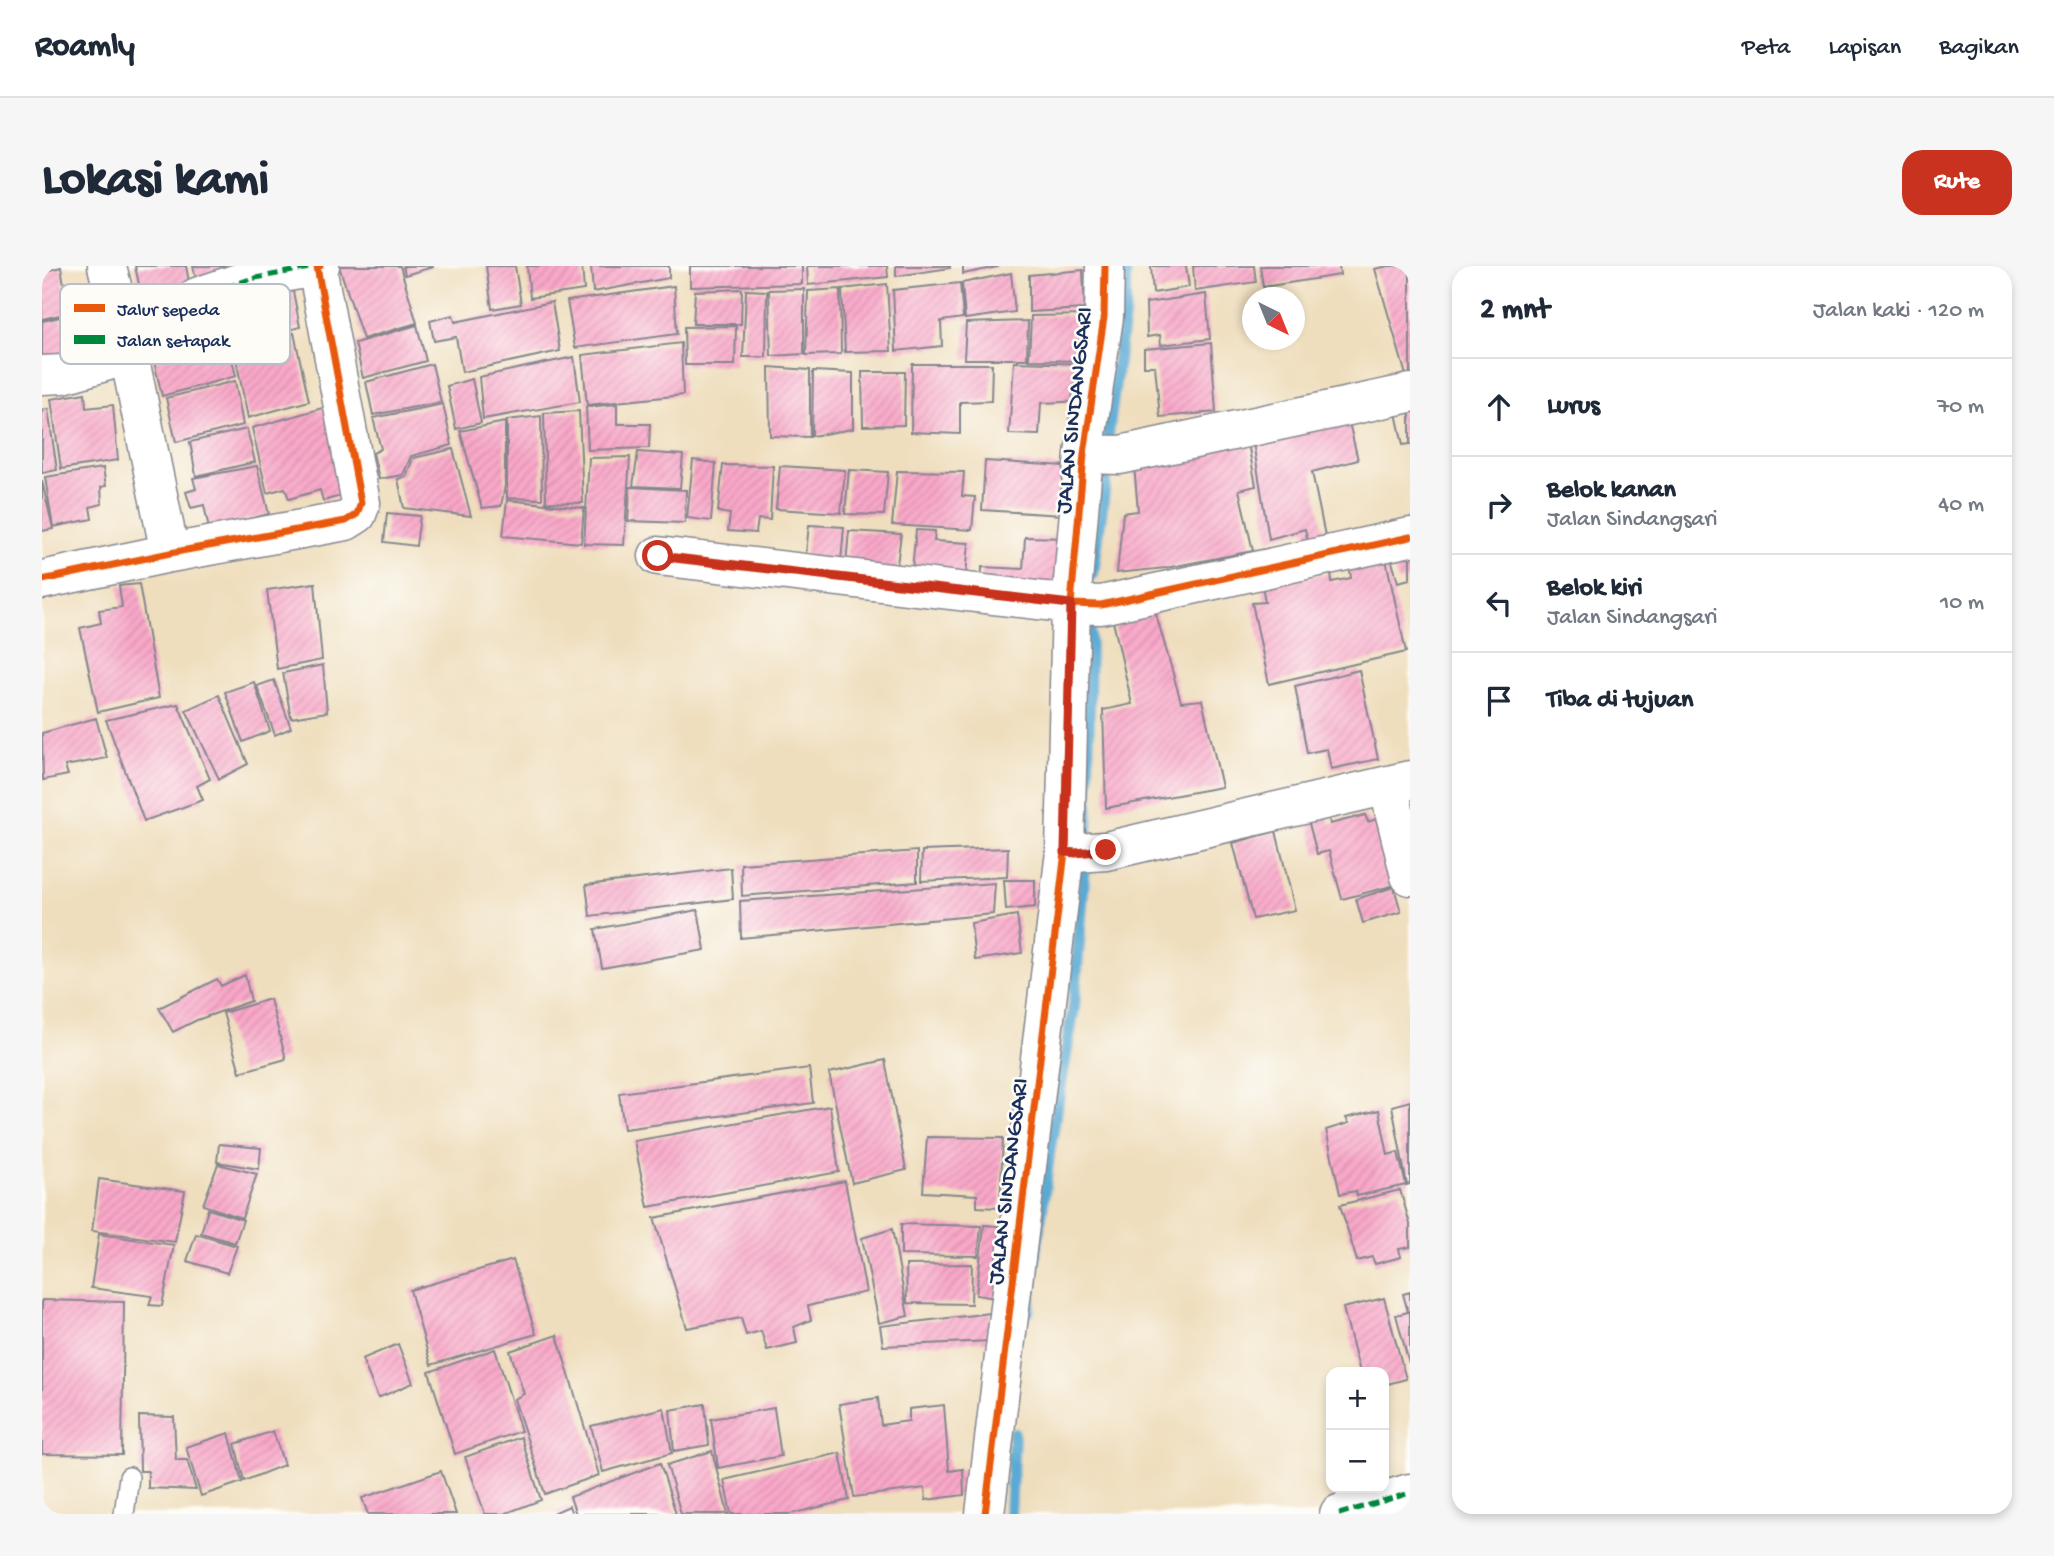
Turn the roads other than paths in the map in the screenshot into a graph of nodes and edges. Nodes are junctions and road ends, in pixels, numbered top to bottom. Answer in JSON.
{"nodes":[{"id":1,"x":107,"y":266,"type":"edge"},
{"id":2,"x":1105,"y":266,"type":"edge"},
{"id":3,"x":318,"y":267,"type":"edge"},
{"id":4,"x":111,"y":284,"type":"edge"},
{"id":5,"x":235,"y":284,"type":"edge"},
{"id":6,"x":98,"y":364,"type":"edge"},
{"id":7,"x":131,"y":364,"type":"edge"},
{"id":8,"x":42,"y":375,"type":"edge"},
{"id":9,"x":1410,"y":393,"type":"edge"},
{"id":10,"x":1084,"y":454,"type":"junction"},
{"id":11,"x":1410,"y":537,"type":"edge"},
{"id":12,"x":170,"y":553,"type":"junction"},
{"id":13,"x":658,"y":556,"type":"dead end"},
{"id":14,"x":42,"y":580,"type":"edge"},
{"id":15,"x":1071,"y":604,"type":"junction"},
{"id":16,"x":1399,"y":783,"type":"edge"},
{"id":17,"x":1078,"y":852,"type":"junction"},
{"id":18,"x":1410,"y":876,"type":"edge"},
{"id":19,"x":129,"y":1477,"type":"dead end"},
{"id":20,"x":1410,"y":1493,"type":"edge"},
{"id":21,"x":124,"y":1514,"type":"edge"},
{"id":22,"x":985,"y":1514,"type":"edge"},
{"id":23,"x":1339,"y":1514,"type":"edge"}],
"edges":[{"from":1,"to":4,"type":"street"},
{"from":2,"to":10,"type":"street","name":"JALAN SINDANGSARI"},
{"from":3,"to":5,"type":"street"},
{"from":3,"to":12,"type":"street"},
{"from":6,"to":8,"type":"street"},
{"from":7,"to":12,"type":"street"},
{"from":9,"to":10,"type":"street"},
{"from":10,"to":15,"type":"street","name":"JALAN SINDANGSARI"},
{"from":11,"to":15,"type":"street"},
{"from":12,"to":14,"type":"street"},
{"from":13,"to":15,"type":"street"},
{"from":15,"to":17,"type":"street","name":"JALAN SINDANGSARI"},
{"from":16,"to":17,"type":"street"},
{"from":16,"to":18,"type":"street"},
{"from":17,"to":22,"type":"street","name":"JALAN SINDANGSARI"},
{"from":19,"to":21,"type":"lane"},
{"from":20,"to":23,"type":"street"}]}
